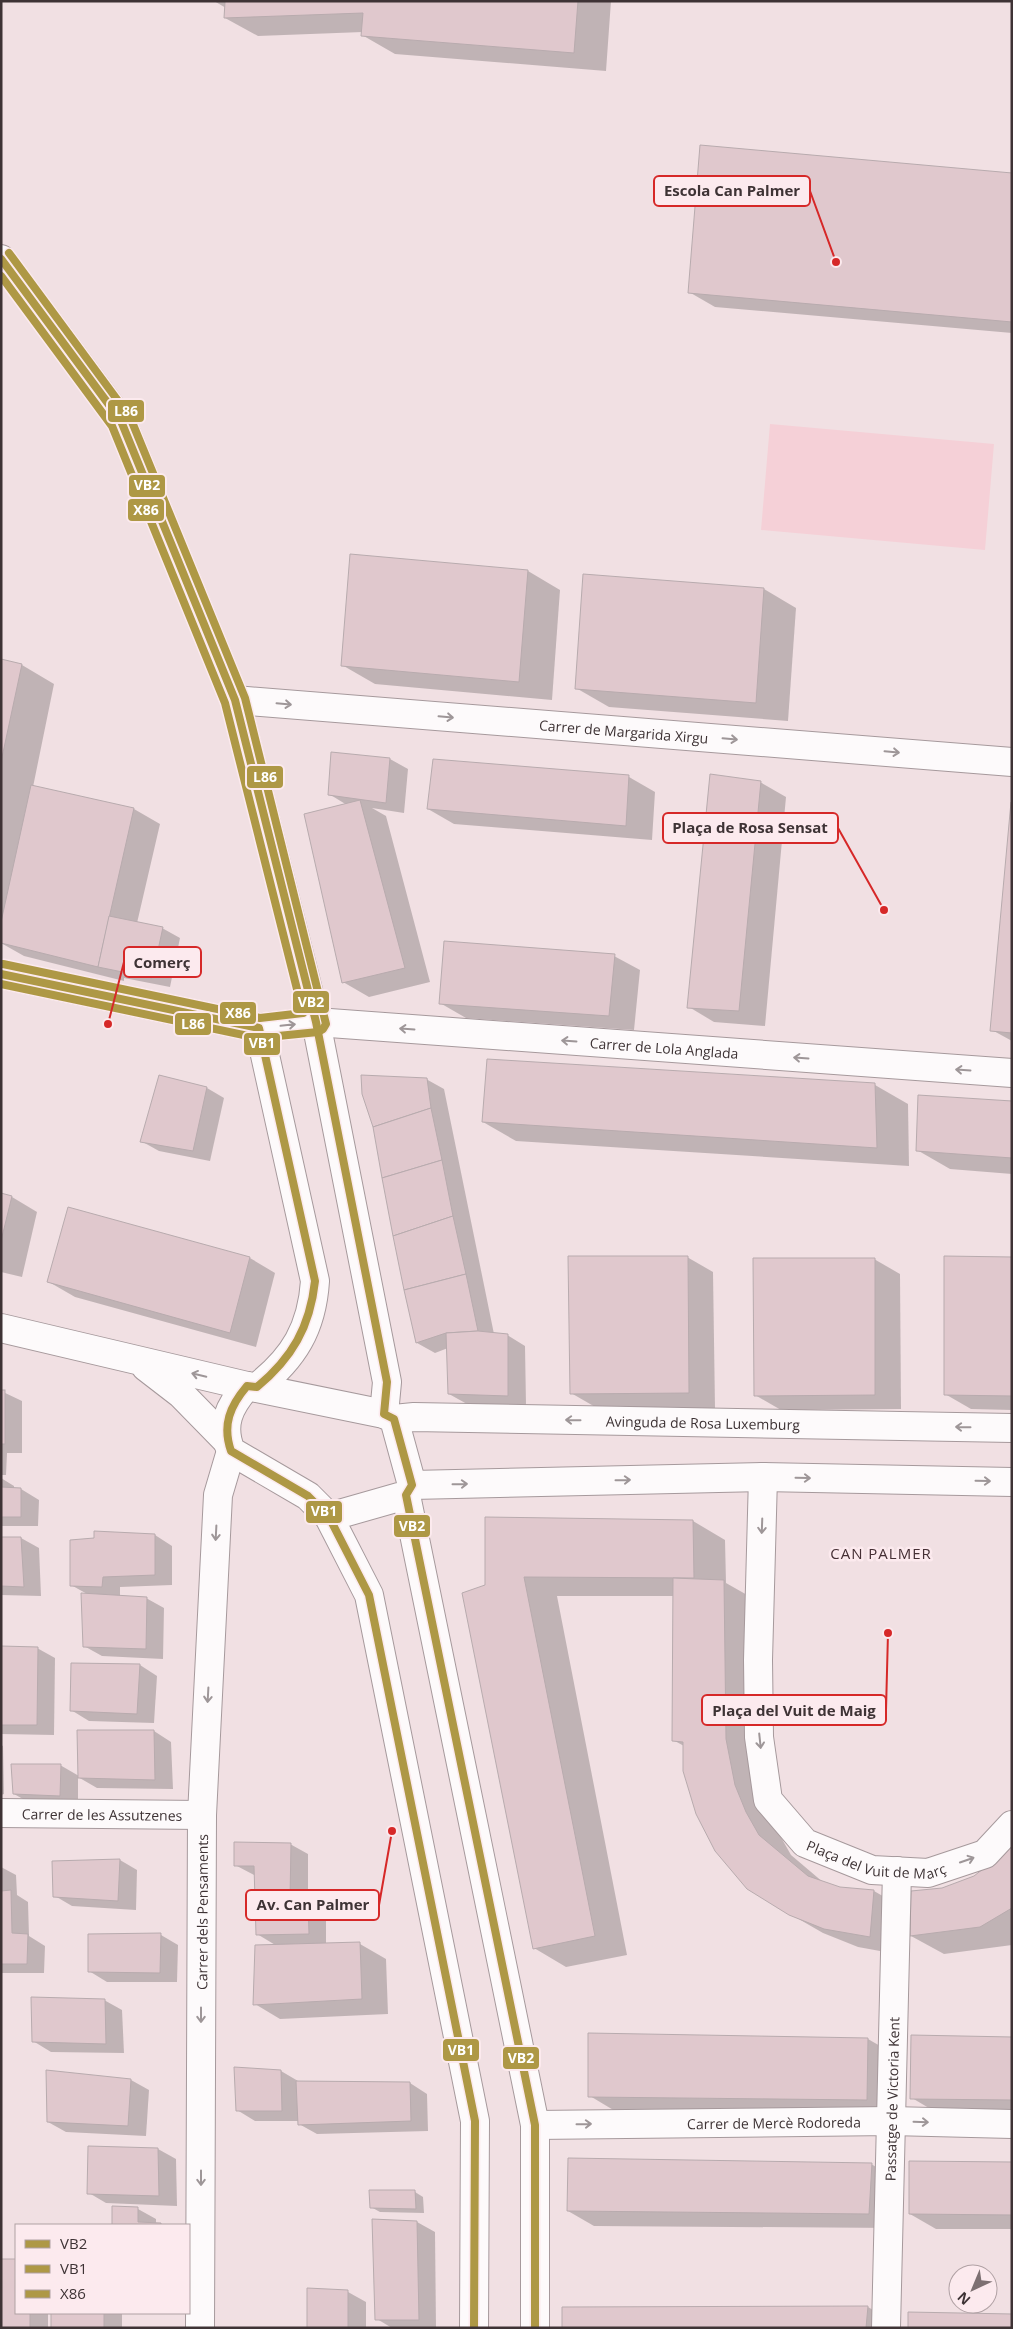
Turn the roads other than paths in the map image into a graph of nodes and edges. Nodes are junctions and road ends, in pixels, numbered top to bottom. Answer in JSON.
{"nodes":[{"id":1,"x":1,"y":259,"type":"edge"},
{"id":2,"x":235,"y":700,"type":"junction"},
{"id":3,"x":1012,"y":762,"type":"edge"},
{"id":4,"x":1,"y":974,"type":"edge"},
{"id":5,"x":316,"y":1022,"type":"junction"},
{"id":6,"x":259,"y":1028,"type":"junction"},
{"id":7,"x":1012,"y":1073,"type":"edge"},
{"id":8,"x":1,"y":1328,"type":"edge"},
{"id":9,"x":134,"y":1359,"type":"junction"},
{"id":10,"x":252,"y":1387,"type":"junction"},
{"id":11,"x":202,"y":1414,"type":"junction"},
{"id":12,"x":397,"y":1417,"type":"junction"},
{"id":13,"x":1012,"y":1428,"type":"edge"},
{"id":14,"x":229,"y":1446,"type":"junction"},
{"id":15,"x":763,"y":1477,"type":"junction"},
{"id":16,"x":1012,"y":1482,"type":"edge"},
{"id":17,"x":409,"y":1490,"type":"junction"},
{"id":18,"x":218,"y":1496,"type":"junction"},
{"id":19,"x":329,"y":1517,"type":"junction"},
{"id":20,"x":1,"y":1813,"type":"edge"},
{"id":21,"x":202,"y":1815,"type":"junction"},
{"id":22,"x":1012,"y":1826,"type":"edge"},
{"id":23,"x":897,"y":1871,"type":"junction"},
{"id":24,"x":891,"y":2121,"type":"junction"},
{"id":25,"x":535,"y":2124,"type":"junction"},
{"id":26,"x":1012,"y":2124,"type":"edge"},
{"id":27,"x":200,"y":2328,"type":"edge"},
{"id":28,"x":474,"y":2328,"type":"edge"},
{"id":29,"x":535,"y":2328,"type":"edge"},
{"id":30,"x":886,"y":2328,"type":"edge"}],
"edges":[{"from":1,"to":2,"type":"street"},
{"from":2,"to":3,"type":"street","name":"Carrer de Margarida Xirgu","one_way":true},
{"from":2,"to":5,"type":"street"},
{"from":4,"to":6,"type":"street","name":"Carrer de Lola Anglada"},
{"from":6,"to":5,"type":"street","name":"Carrer de Lola Anglada","one_way":true},
{"from":7,"to":5,"type":"street","name":"Carrer de Lola Anglada","one_way":true},
{"from":5,"to":12,"type":"street"},
{"from":6,"to":10,"type":"street","name":"Carrer dels Pensaments"},
{"from":8,"to":9,"type":"street","name":"Avinguda de Rosa Luxemburg"},
{"from":10,"to":9,"type":"street","name":"Avinguda de Rosa Luxemburg","one_way":true},
{"from":9,"to":11,"type":"street"},
{"from":10,"to":12,"type":"street","name":"Avinguda de Rosa Luxemburg"},
{"from":10,"to":14,"type":"street","name":"Carrer dels Pensaments"},
{"from":11,"to":14,"type":"street"},
{"from":11,"to":18,"type":"street","name":"Carrer dels Pensaments"},
{"from":13,"to":12,"type":"street","name":"Avinguda de Rosa Luxemburg","one_way":true},
{"from":12,"to":17,"type":"street"},
{"from":14,"to":18,"type":"street","name":"Carrer dels Pensaments"},
{"from":14,"to":19,"type":"street"},
{"from":15,"to":16,"type":"street","one_way":true},
{"from":17,"to":15,"type":"street","one_way":true},
{"from":15,"to":23,"type":"street","name":"Plaça del Vuit de Març","one_way":true},
{"from":17,"to":19,"type":"street"},
{"from":17,"to":25,"type":"street"},
{"from":18,"to":21,"type":"street","name":"Carrer dels Pensaments","one_way":true},
{"from":19,"to":28,"type":"street"},
{"from":20,"to":21,"type":"street","name":"Carrer de les Assutzenes"},
{"from":21,"to":27,"type":"street","name":"Carrer dels Pensaments","one_way":true},
{"from":23,"to":22,"type":"street","name":"Plaça del Vuit de Març","one_way":true},
{"from":23,"to":24,"type":"street","name":"Passatge de Victoria Kent"},
{"from":25,"to":24,"type":"street","name":"Carrer de Mercè Rodoreda","one_way":true},
{"from":24,"to":26,"type":"street","name":"Carrer de Mercè Rodoreda","one_way":true},
{"from":24,"to":30,"type":"street","name":"Passatge de Victoria Kent"},
{"from":25,"to":29,"type":"street"}]}
